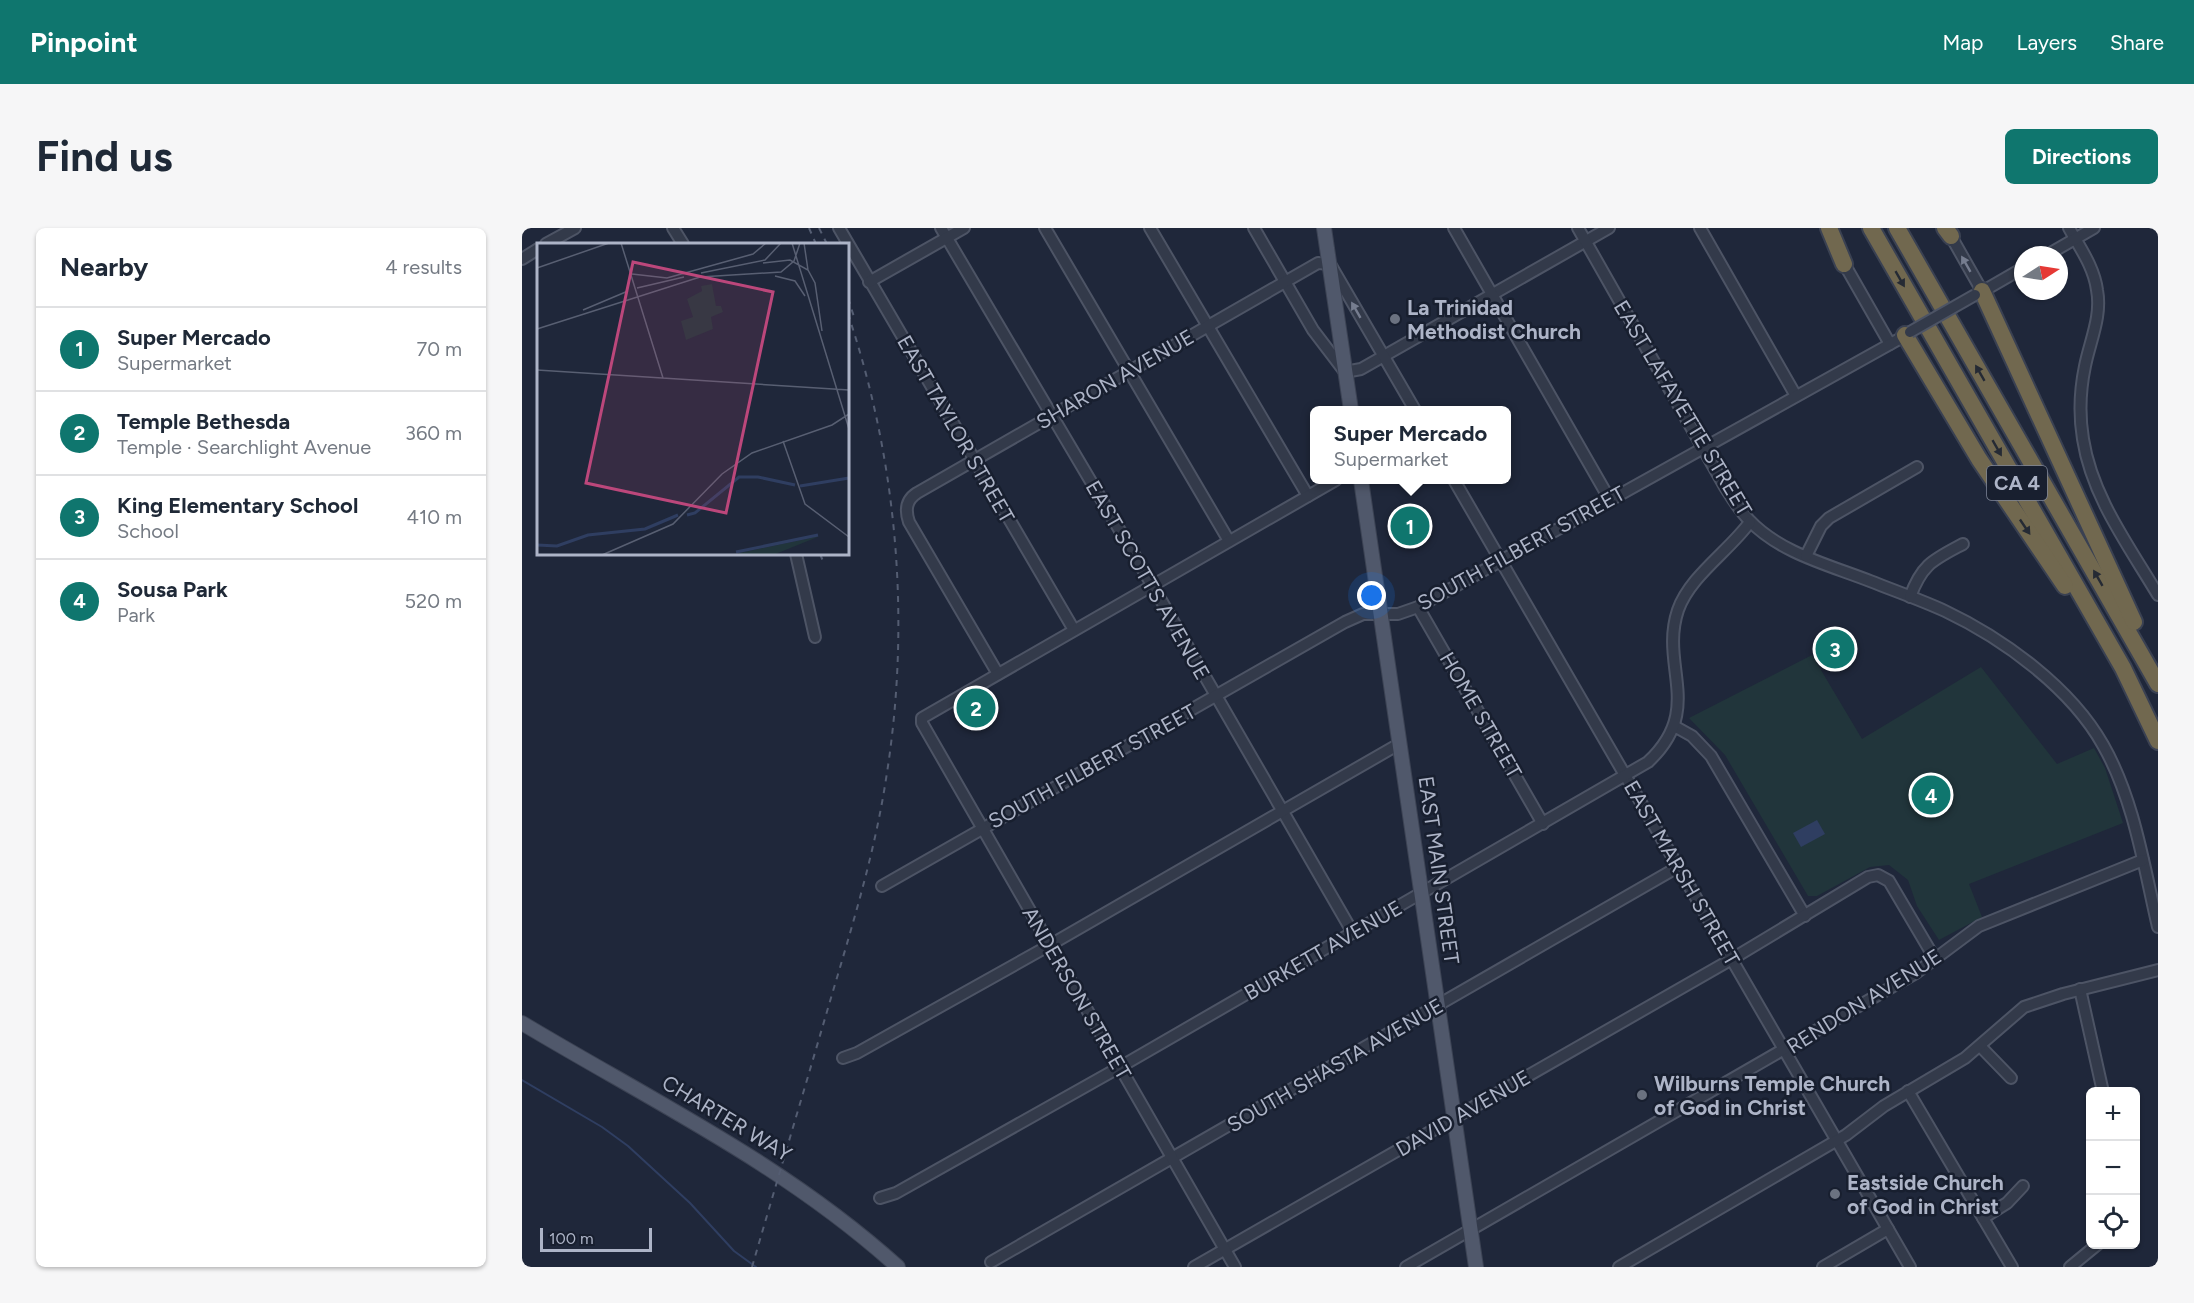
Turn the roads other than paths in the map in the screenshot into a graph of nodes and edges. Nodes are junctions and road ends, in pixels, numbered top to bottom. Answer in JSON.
{"nodes":[{"id":1,"x":575,"y":228,"type":"edge"},
{"id":2,"x":674,"y":228,"type":"edge"},
{"id":3,"x":839,"y":228,"type":"edge"},
{"id":4,"x":964,"y":228,"type":"edge"},
{"id":5,"x":1046,"y":228,"type":"edge"},
{"id":6,"x":1150,"y":228,"type":"edge"},
{"id":7,"x":1254,"y":228,"type":"edge"},
{"id":8,"x":1324,"y":228,"type":"edge"},
{"id":9,"x":1454,"y":228,"type":"edge"},
{"id":10,"x":1578,"y":228,"type":"edge"},
{"id":11,"x":1609,"y":228,"type":"edge"},
{"id":12,"x":1700,"y":228,"type":"edge"},
{"id":13,"x":1824,"y":228,"type":"edge"},
{"id":14,"x":1829,"y":228,"type":"edge"},
{"id":15,"x":1871,"y":228,"type":"edge"},
{"id":16,"x":1897,"y":228,"type":"edge"},
{"id":17,"x":2068,"y":228,"type":"edge"},
{"id":18,"x":2094,"y":228,"type":"edge"},
{"id":19,"x":1947,"y":231,"type":"edge"},
{"id":20,"x":944,"y":233,"type":"edge"},
{"id":21,"x":2075,"y":239,"type":"junction"},
{"id":22,"x":1585,"y":242,"type":"junction"},
{"id":23,"x":548,"y":243,"type":"edge"},
{"id":24,"x":682,"y":243,"type":"edge"},
{"id":25,"x":847,"y":243,"type":"edge"},
{"id":26,"x":849,"y":246,"type":"edge"},
{"id":27,"x":2063,"y":246,"type":"edge"},
{"id":28,"x":537,"y":250,"type":"edge"},
{"id":29,"x":522,"y":259,"type":"edge"},
{"id":30,"x":1330,"y":264,"type":"junction"},
{"id":31,"x":1844,"y":264,"type":"junction"},
{"id":32,"x":2014,"y":273,"type":"edge"},
{"id":33,"x":1285,"y":281,"type":"junction"},
{"id":34,"x":869,"y":282,"type":"junction"},
{"id":35,"x":1978,"y":293,"type":"junction"},
{"id":36,"x":1492,"y":295,"type":"junction"},
{"id":37,"x":1207,"y":326,"type":"junction"},
{"id":38,"x":1902,"y":337,"type":"junction"},
{"id":39,"x":1383,"y":356,"type":"junction"},
{"id":40,"x":1129,"y":370,"type":"junction"},
{"id":41,"x":1345,"y":372,"type":"junction"},
{"id":42,"x":1796,"y":396,"type":"junction"},
{"id":43,"x":1350,"y":406,"type":"edge"},
{"id":44,"x":1411,"y":406,"type":"edge"},
{"id":45,"x":1052,"y":415,"type":"junction"},
{"id":46,"x":1702,"y":448,"type":"junction"},
{"id":47,"x":974,"y":460,"type":"junction"},
{"id":48,"x":1917,"y":467,"type":"dead end"},
{"id":49,"x":1329,"y":484,"type":"edge"},
{"id":50,"x":1362,"y":484,"type":"edge"},
{"id":51,"x":1456,"y":484,"type":"edge"},
{"id":52,"x":1308,"y":496,"type":"junction"},
{"id":53,"x":1610,"y":500,"type":"junction"},
{"id":54,"x":1750,"y":522,"type":"junction"},
{"id":55,"x":1229,"y":541,"type":"junction"},
{"id":56,"x":1963,"y":544,"type":"dead end"},
{"id":57,"x":796,"y":555,"type":"edge"},
{"id":58,"x":1806,"y":556,"type":"junction"},
{"id":59,"x":1501,"y":560,"type":"junction"},
{"id":60,"x":1152,"y":585,"type":"junction"},
{"id":61,"x":2158,"y":595,"type":"edge"},
{"id":62,"x":1910,"y":597,"type":"junction"},
{"id":63,"x":1418,"y":607,"type":"junction"},
{"id":64,"x":1381,"y":614,"type":"junction"},
{"id":65,"x":1074,"y":630,"type":"junction"},
{"id":66,"x":815,"y":637,"type":"dead end"},
{"id":67,"x":2158,"y":671,"type":"edge"},
{"id":68,"x":998,"y":674,"type":"junction"},
{"id":69,"x":2158,"y":684,"type":"edge"},
{"id":70,"x":1216,"y":696,"type":"junction"},
{"id":71,"x":2138,"y":696,"type":"junction"},
{"id":72,"x":1674,"y":726,"type":"junction"},
{"id":73,"x":2158,"y":741,"type":"edge"},
{"id":74,"x":1399,"y":744,"type":"junction"},
{"id":75,"x":1626,"y":776,"type":"junction"},
{"id":76,"x":1283,"y":811,"type":"junction"},
{"id":77,"x":1544,"y":824,"type":"junction"},
{"id":78,"x":982,"y":828,"type":"junction"},
{"id":79,"x":2143,"y":860,"type":"junction"},
{"id":80,"x":1678,"y":867,"type":"junction"},
{"id":81,"x":882,"y":886,"type":"dead end"},
{"id":82,"x":1421,"y":894,"type":"junction"},
{"id":83,"x":1805,"y":916,"type":"junction"},
{"id":84,"x":2158,"y":927,"type":"edge"},
{"id":85,"x":1353,"y":933,"type":"junction"},
{"id":86,"x":1050,"y":945,"type":"junction"},
{"id":87,"x":1732,"y":959,"type":"junction"},
{"id":88,"x":1935,"y":959,"type":"junction"},
{"id":89,"x":2158,"y":970,"type":"edge"},
{"id":90,"x":2080,"y":990,"type":"junction"},
{"id":91,"x":1438,"y":1006,"type":"junction"},
{"id":92,"x":522,"y":1023,"type":"edge"},
{"id":93,"x":1980,"y":1046,"type":"junction"},
{"id":94,"x":1784,"y":1050,"type":"junction"},
{"id":95,"x":843,"y":1058,"type":"dead end"},
{"id":96,"x":1120,"y":1067,"type":"junction"},
{"id":97,"x":2011,"y":1078,"type":"dead end"},
{"id":98,"x":2102,"y":1087,"type":"edge"},
{"id":99,"x":1908,"y":1091,"type":"junction"},
{"id":100,"x":1454,"y":1118,"type":"junction"},
{"id":101,"x":1837,"y":1141,"type":"junction"},
{"id":102,"x":1173,"y":1159,"type":"junction"},
{"id":103,"x":2023,"y":1186,"type":"dead end"},
{"id":104,"x":880,"y":1198,"type":"dead end"},
{"id":105,"x":1983,"y":1218,"type":"junction"},
{"id":106,"x":1888,"y":1229,"type":"junction"},
{"id":107,"x":1471,"y":1230,"type":"junction"},
{"id":108,"x":2093,"y":1249,"type":"edge"},
{"id":109,"x":1225,"y":1250,"type":"junction"},
{"id":110,"x":991,"y":1262,"type":"dead end"},
{"id":111,"x":897,"y":1267,"type":"edge"},
{"id":112,"x":1194,"y":1267,"type":"edge"},
{"id":113,"x":1235,"y":1267,"type":"edge"},
{"id":114,"x":1406,"y":1267,"type":"edge"},
{"id":115,"x":1476,"y":1267,"type":"edge"},
{"id":116,"x":1619,"y":1267,"type":"edge"},
{"id":117,"x":1823,"y":1267,"type":"edge"},
{"id":118,"x":1910,"y":1267,"type":"edge"},
{"id":119,"x":2012,"y":1267,"type":"edge"},
{"id":120,"x":2070,"y":1267,"type":"edge"}],
"edges":[{"from":1,"to":23,"type":"street"},
{"from":2,"to":24,"type":"street"},
{"from":3,"to":25,"type":"street","name":"EAST TAYLOR STREET"},
{"from":4,"to":20,"type":"street"},
{"from":5,"to":40,"type":"street"},
{"from":6,"to":37,"type":"street"},
{"from":7,"to":33,"type":"street"},
{"from":8,"to":30,"type":"main road"},
{"from":9,"to":36,"type":"street"},
{"from":10,"to":22,"type":"street","name":"EAST LAFAYETTE STREET"},
{"from":11,"to":22,"type":"street"},
{"from":12,"to":42,"type":"street"},
{"from":13,"to":31,"type":"street"},
{"from":14,"to":31,"type":"highway"},
{"from":15,"to":71,"type":"highway","number":"CA 4","one_way":true},
{"from":69,"to":16,"type":"highway","number":"CA 4","one_way":true},
{"from":17,"to":21,"type":"street"},
{"from":18,"to":21,"type":"street"},
{"from":35,"to":19,"type":"street","one_way":true},
{"from":20,"to":34,"type":"street"},
{"from":20,"to":45,"type":"street","name":"EAST SCOTTS AVENUE"},
{"from":21,"to":27,"type":"street"},
{"from":21,"to":61,"type":"street"},
{"from":22,"to":36,"type":"street"},
{"from":22,"to":46,"type":"street","name":"EAST LAFAYETTE STREET"},
{"from":26,"to":34,"type":"street","name":"EAST TAYLOR STREET"},
{"from":28,"to":29,"type":"street"},
{"from":30,"to":33,"type":"street","name":"SHARON AVENUE"},
{"from":39,"to":30,"type":"street","one_way":true},
{"from":30,"to":41,"type":"main road"},
{"from":31,"to":38,"type":"street"},
{"from":32,"to":35,"type":"street","name":"SOUTH FILBERT STREET"},
{"from":33,"to":37,"type":"street","name":"SHARON AVENUE"},
{"from":33,"to":41,"type":"street"},
{"from":34,"to":47,"type":"street","name":"EAST TAYLOR STREET"},
{"from":35,"to":38,"type":"street","name":"SOUTH FILBERT STREET","bridge":true},
{"from":35,"to":67,"type":"highway"},
{"from":36,"to":39,"type":"street"},
{"from":36,"to":53,"type":"street"},
{"from":37,"to":40,"type":"street","name":"SHARON AVENUE"},
{"from":37,"to":52,"type":"street"},
{"from":38,"to":42,"type":"street","name":"SOUTH FILBERT STREET"},
{"from":38,"to":71,"type":"highway","one_way":true},
{"from":39,"to":41,"type":"street"},
{"from":39,"to":44,"type":"street"},
{"from":40,"to":45,"type":"street","name":"SHARON AVENUE"},
{"from":40,"to":55,"type":"street"},
{"from":41,"to":43,"type":"main road"},
{"from":42,"to":46,"type":"street","name":"SOUTH FILBERT STREET"},
{"from":45,"to":47,"type":"street","name":"SHARON AVENUE"},
{"from":45,"to":60,"type":"street","name":"EAST SCOTTS AVENUE"},
{"from":46,"to":53,"type":"street","name":"SOUTH FILBERT STREET"},
{"from":46,"to":54,"type":"street","name":"EAST LAFAYETTE STREET"},
{"from":47,"to":65,"type":"street","name":"EAST TAYLOR STREET"},
{"from":47,"to":68,"type":"street","name":"SHARON AVENUE"},
{"from":48,"to":58,"type":"street"},
{"from":49,"to":52,"type":"street"},
{"from":50,"to":64,"type":"main road","name":"EAST MAIN STREET"},
{"from":51,"to":59,"type":"street","name":"EAST MARSH STREET"},
{"from":52,"to":55,"type":"street"},
{"from":53,"to":59,"type":"street","name":"SOUTH FILBERT STREET"},
{"from":54,"to":58,"type":"street","name":"EAST LAFAYETTE STREET"},
{"from":54,"to":72,"type":"street","name":"BURKETT AVENUE"},
{"from":55,"to":60,"type":"street"},
{"from":56,"to":62,"type":"street"},
{"from":57,"to":66,"type":"street"},
{"from":58,"to":62,"type":"street","name":"EAST LAFAYETTE STREET"},
{"from":59,"to":63,"type":"street","name":"SOUTH FILBERT STREET"},
{"from":59,"to":75,"type":"street","name":"EAST MARSH STREET"},
{"from":60,"to":65,"type":"street"},
{"from":60,"to":70,"type":"street","name":"EAST SCOTTS AVENUE"},
{"from":62,"to":79,"type":"street","name":"EAST LAFAYETTE STREET"},
{"from":63,"to":64,"type":"street","name":"SOUTH FILBERT STREET"},
{"from":63,"to":77,"type":"street","name":"HOME STREET"},
{"from":64,"to":70,"type":"street","name":"SOUTH FILBERT STREET"},
{"from":64,"to":74,"type":"main road","name":"EAST MAIN STREET"},
{"from":65,"to":68,"type":"street"},
{"from":68,"to":78,"type":"street","name":"ANDERSON STREET"},
{"from":70,"to":76,"type":"street","name":"EAST SCOTTS AVENUE"},
{"from":70,"to":78,"type":"street","name":"SOUTH FILBERT STREET"},
{"from":71,"to":73,"type":"highway","number":"CA 4"},
{"from":72,"to":75,"type":"street","name":"BURKETT AVENUE"},
{"from":72,"to":83,"type":"street"},
{"from":74,"to":76,"type":"street"},
{"from":74,"to":82,"type":"main road","name":"EAST MAIN STREET"},
{"from":75,"to":77,"type":"street","name":"BURKETT AVENUE"},
{"from":75,"to":80,"type":"street","name":"EAST MARSH STREET"},
{"from":76,"to":85,"type":"street","name":"EAST SCOTTS AVENUE"},
{"from":76,"to":86,"type":"street"},
{"from":77,"to":82,"type":"street","name":"BURKETT AVENUE"},
{"from":78,"to":81,"type":"street","name":"SOUTH FILBERT STREET"},
{"from":78,"to":86,"type":"street","name":"ANDERSON STREET"},
{"from":79,"to":84,"type":"street","name":"EAST LAFAYETTE STREET"},
{"from":79,"to":88,"type":"street","name":"RENDON AVENUE"},
{"from":80,"to":87,"type":"street","name":"EAST MARSH STREET"},
{"from":80,"to":91,"type":"street","name":"SOUTH SHASTA AVENUE"},
{"from":82,"to":85,"type":"street","name":"BURKETT AVENUE"},
{"from":82,"to":91,"type":"main road","name":"EAST MAIN STREET"},
{"from":83,"to":87,"type":"street","name":"DAVID AVENUE"},
{"from":83,"to":88,"type":"street","name":"DAVID AVENUE"},
{"from":85,"to":96,"type":"street","name":"BURKETT AVENUE"},
{"from":86,"to":95,"type":"street"},
{"from":86,"to":96,"type":"street","name":"ANDERSON STREET"},
{"from":87,"to":94,"type":"street","name":"EAST MARSH STREET"},
{"from":87,"to":100,"type":"street","name":"DAVID AVENUE"},
{"from":88,"to":94,"type":"street","name":"RENDON AVENUE"},
{"from":89,"to":90,"type":"street"},
{"from":90,"to":93,"type":"street"},
{"from":90,"to":98,"type":"street"},
{"from":91,"to":100,"type":"main road","name":"EAST MAIN STREET"},
{"from":91,"to":102,"type":"street","name":"SOUTH SHASTA AVENUE"},
{"from":92,"to":111,"type":"main road","name":"CHARTER WAY"},
{"from":93,"to":97,"type":"street"},
{"from":93,"to":99,"type":"street"},
{"from":94,"to":101,"type":"street","name":"EAST MARSH STREET"},
{"from":94,"to":107,"type":"street","name":"RENDON AVENUE"},
{"from":96,"to":102,"type":"street","name":"ANDERSON STREET"},
{"from":96,"to":104,"type":"street","name":"BURKETT AVENUE"},
{"from":99,"to":101,"type":"street"},
{"from":99,"to":105,"type":"street"},
{"from":100,"to":107,"type":"main road","name":"EAST MAIN STREET"},
{"from":100,"to":109,"type":"street","name":"DAVID AVENUE"},
{"from":101,"to":106,"type":"street","name":"EAST MARSH STREET"},
{"from":101,"to":116,"type":"street"},
{"from":102,"to":109,"type":"street","name":"ANDERSON STREET"},
{"from":102,"to":110,"type":"street","name":"SOUTH SHASTA AVENUE"},
{"from":103,"to":105,"type":"street"},
{"from":105,"to":119,"type":"street"},
{"from":106,"to":117,"type":"street"},
{"from":106,"to":118,"type":"street","name":"EAST MARSH STREET"},
{"from":107,"to":114,"type":"street","name":"RENDON AVENUE"},
{"from":107,"to":115,"type":"main road","name":"EAST MAIN STREET"},
{"from":108,"to":120,"type":"street"},
{"from":109,"to":112,"type":"street","name":"DAVID AVENUE"},
{"from":109,"to":113,"type":"street","name":"ANDERSON STREET"}]}
